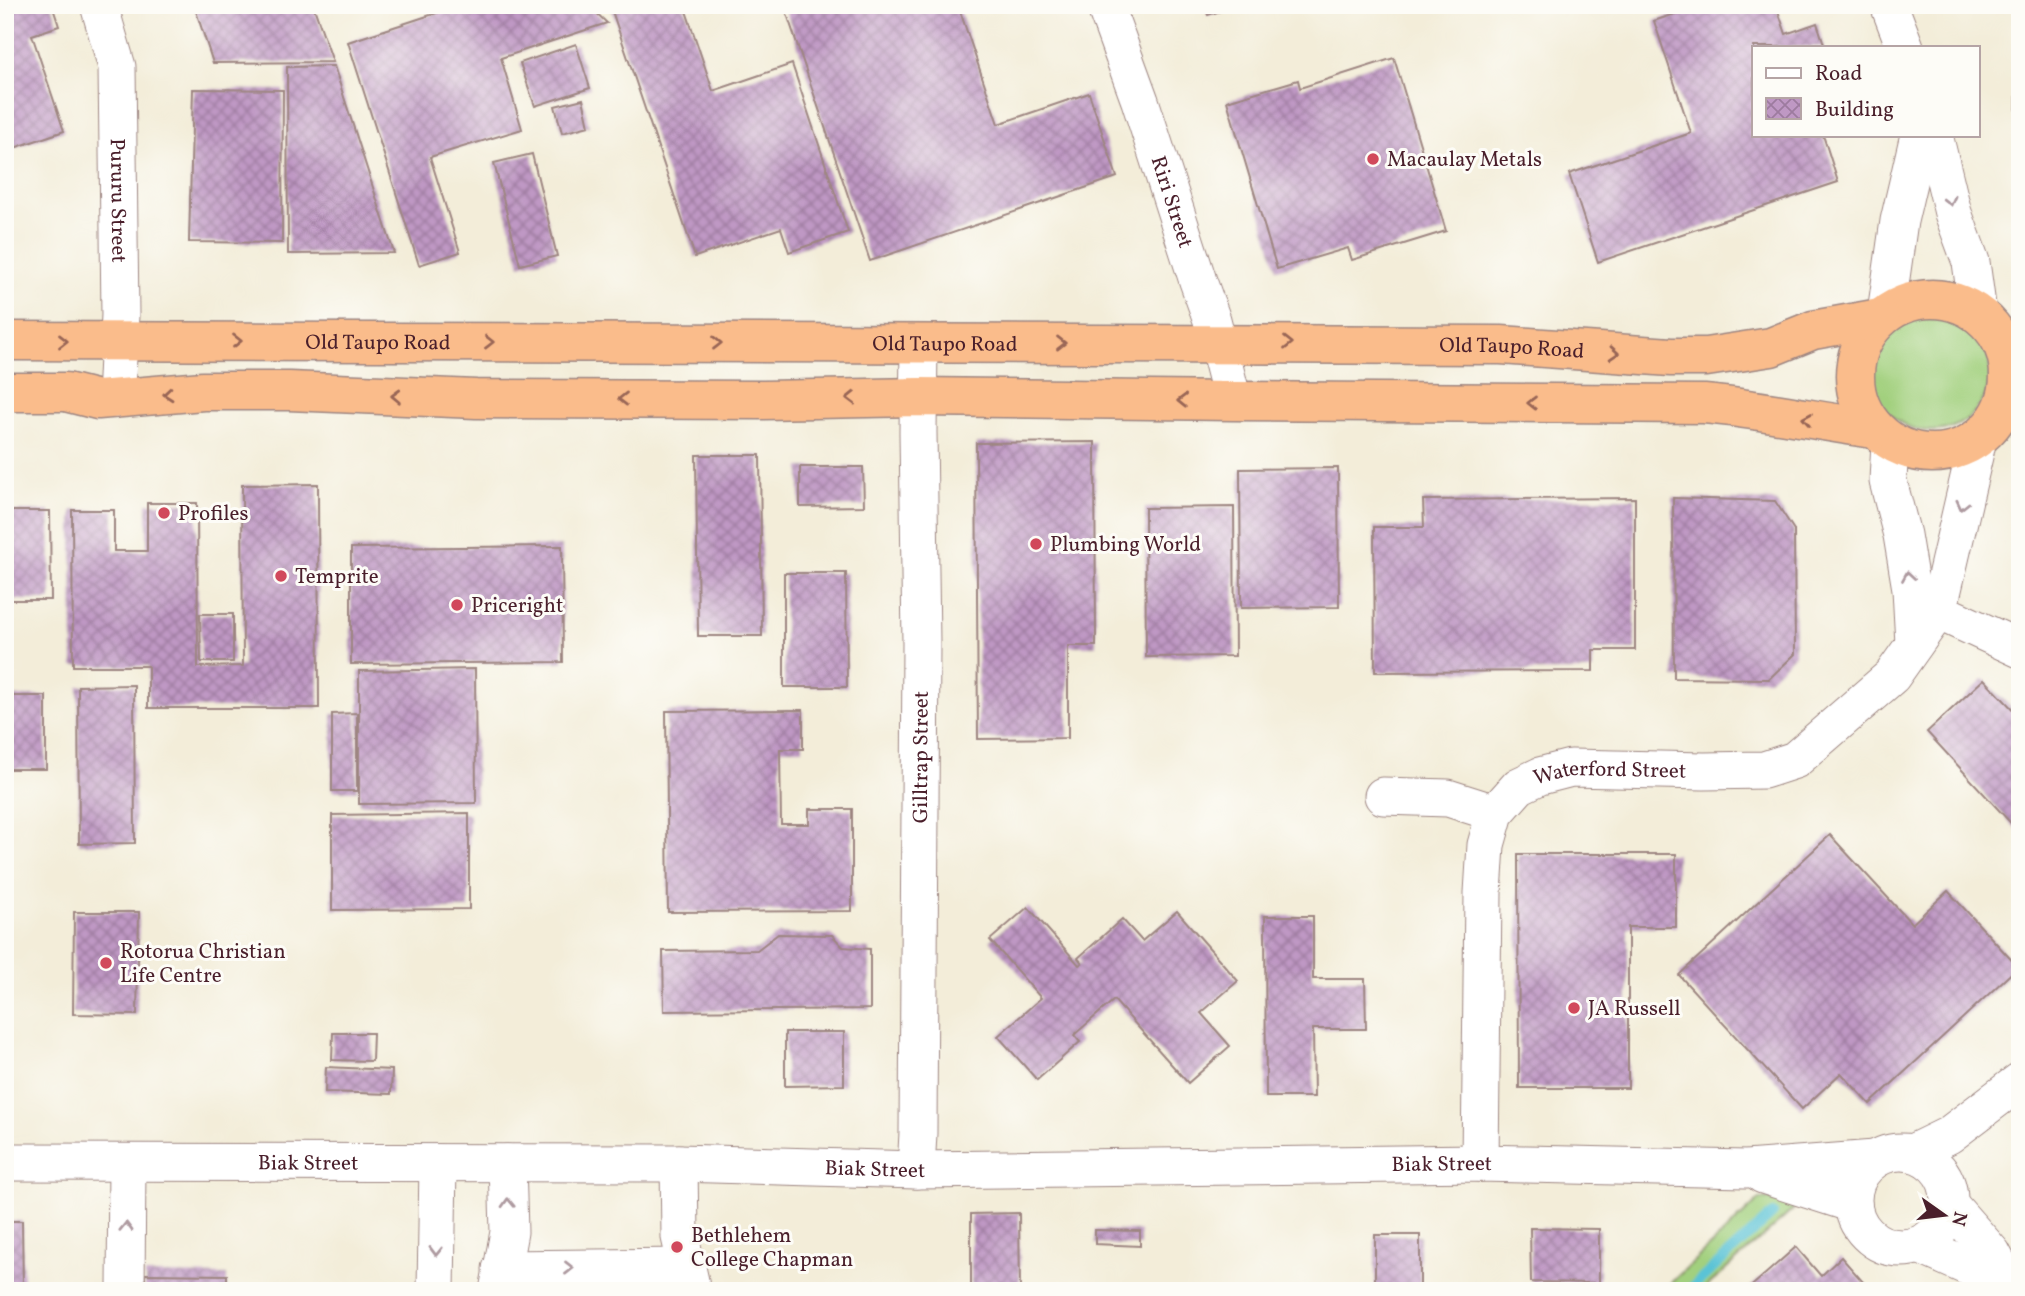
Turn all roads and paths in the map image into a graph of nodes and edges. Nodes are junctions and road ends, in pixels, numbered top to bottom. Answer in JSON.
{"nodes":[{"id":1,"x":99,"y":5,"type":"edge"},
{"id":2,"x":1105,"y":5,"type":"edge"},
{"id":3,"x":1889,"y":5,"type":"edge"},
{"id":4,"x":1905,"y":46,"type":"edge"},
{"id":5,"x":1919,"y":136,"type":"edge"},
{"id":6,"x":1934,"y":136,"type":"edge"},
{"id":7,"x":1884,"y":316,"type":"junction"},
{"id":8,"x":1994,"y":318,"type":"edge"},
{"id":9,"x":5,"y":341,"type":"edge"},
{"id":10,"x":120,"y":341,"type":"junction"},
{"id":11,"x":1218,"y":343,"type":"junction"},
{"id":12,"x":919,"y":344,"type":"junction"},
{"id":13,"x":5,"y":392,"type":"edge"},
{"id":14,"x":919,"y":397,"type":"junction"},
{"id":15,"x":116,"y":399,"type":"junction"},
{"id":16,"x":1233,"y":401,"type":"junction"},
{"id":17,"x":1995,"y":430,"type":"edge"},
{"id":18,"x":1882,"y":435,"type":"junction"},
{"id":19,"x":1938,"y":611,"type":"junction"},
{"id":20,"x":1914,"y":644,"type":"junction"},
{"id":21,"x":2020,"y":649,"type":"edge"},
{"id":22,"x":1383,"y":796,"type":"dead end"},
{"id":23,"x":1495,"y":813,"type":"junction"},
{"id":24,"x":2020,"y":1082,"type":"edge"},
{"id":25,"x":1933,"y":1153,"type":"junction"},
{"id":26,"x":1875,"y":1159,"type":"junction"},
{"id":27,"x":5,"y":1162,"type":"edge"},
{"id":28,"x":127,"y":1163,"type":"junction"},
{"id":29,"x":438,"y":1163,"type":"junction"},
{"id":30,"x":507,"y":1163,"type":"junction"},
{"id":31,"x":680,"y":1163,"type":"junction"},
{"id":32,"x":1480,"y":1163,"type":"junction"},
{"id":33,"x":1745,"y":1169,"type":"junction"},
{"id":34,"x":916,"y":1170,"type":"junction"},
{"id":35,"x":1853,"y":1204,"type":"junction"},
{"id":36,"x":1949,"y":1205,"type":"junction"},
{"id":37,"x":1919,"y":1245,"type":"junction"},
{"id":38,"x":690,"y":1279,"type":"edge"},
{"id":39,"x":499,"y":1280,"type":"edge"},
{"id":40,"x":2013,"y":1288,"type":"edge"},
{"id":41,"x":125,"y":1291,"type":"edge"},
{"id":42,"x":436,"y":1291,"type":"edge"}],
"edges":[{"from":1,"to":10,"type":"street","name":"Pururu Street"},
{"from":2,"to":11,"type":"street","name":"Riri Street"},
{"from":3,"to":4,"type":"street"},
{"from":5,"to":7,"type":"street"},
{"from":6,"to":8,"type":"street","one_way":true},
{"from":7,"to":8,"type":"highway"},
{"from":11,"to":7,"type":"highway","name":"Old Taupo Road","one_way":true},
{"from":7,"to":18,"type":"highway"},
{"from":8,"to":17,"type":"highway"},
{"from":9,"to":10,"type":"highway","name":"Old Taupo Road","one_way":true},
{"from":10,"to":12,"type":"highway","name":"Old Taupo Road","one_way":true},
{"from":10,"to":15,"type":"street","name":"Pururu Street"},
{"from":12,"to":11,"type":"highway","name":"Old Taupo Road","one_way":true},
{"from":11,"to":16,"type":"street","name":"Riri Street"},
{"from":12,"to":14,"type":"street","name":"Gilltrap Street"},
{"from":13,"to":15,"type":"highway"},
{"from":14,"to":15,"type":"highway","one_way":true},
{"from":16,"to":14,"type":"highway","one_way":true},
{"from":14,"to":34,"type":"street","name":"Gilltrap Street"},
{"from":18,"to":16,"type":"highway","one_way":true},
{"from":17,"to":18,"type":"highway"},
{"from":17,"to":19,"type":"street","name":"Waterford Street","one_way":true},
{"from":20,"to":18,"type":"street","one_way":true},
{"from":19,"to":20,"type":"street","name":"Waterford Street"},
{"from":19,"to":21,"type":"street"},
{"from":20,"to":23,"type":"street","name":"Waterford Street"},
{"from":22,"to":23,"type":"street"},
{"from":23,"to":32,"type":"street","name":"Waterford Street"},
{"from":24,"to":25,"type":"street"},
{"from":25,"to":26,"type":"street"},
{"from":25,"to":36,"type":"street"},
{"from":26,"to":33,"type":"street","name":"Biak Street"},
{"from":26,"to":35,"type":"street"},
{"from":27,"to":28,"type":"street","name":"Biak Street"},
{"from":28,"to":29,"type":"street","name":"Biak Street"},
{"from":41,"to":28,"type":"street","one_way":true},
{"from":29,"to":30,"type":"street","name":"Biak Street"},
{"from":29,"to":42,"type":"street","one_way":true},
{"from":30,"to":31,"type":"street","name":"Biak Street"},
{"from":39,"to":30,"type":"street","one_way":true},
{"from":31,"to":34,"type":"street","name":"Biak Street"},
{"from":31,"to":38,"type":"street"},
{"from":32,"to":33,"type":"street","name":"Biak Street"},
{"from":32,"to":34,"type":"street","name":"Biak Street"},
{"from":33,"to":35,"type":"street","name":"Biak Street"},
{"from":35,"to":37,"type":"street"},
{"from":36,"to":37,"type":"street"},
{"from":36,"to":40,"type":"street"},
{"from":37,"to":40,"type":"street"},
{"from":39,"to":38,"type":"street","one_way":true}]}
